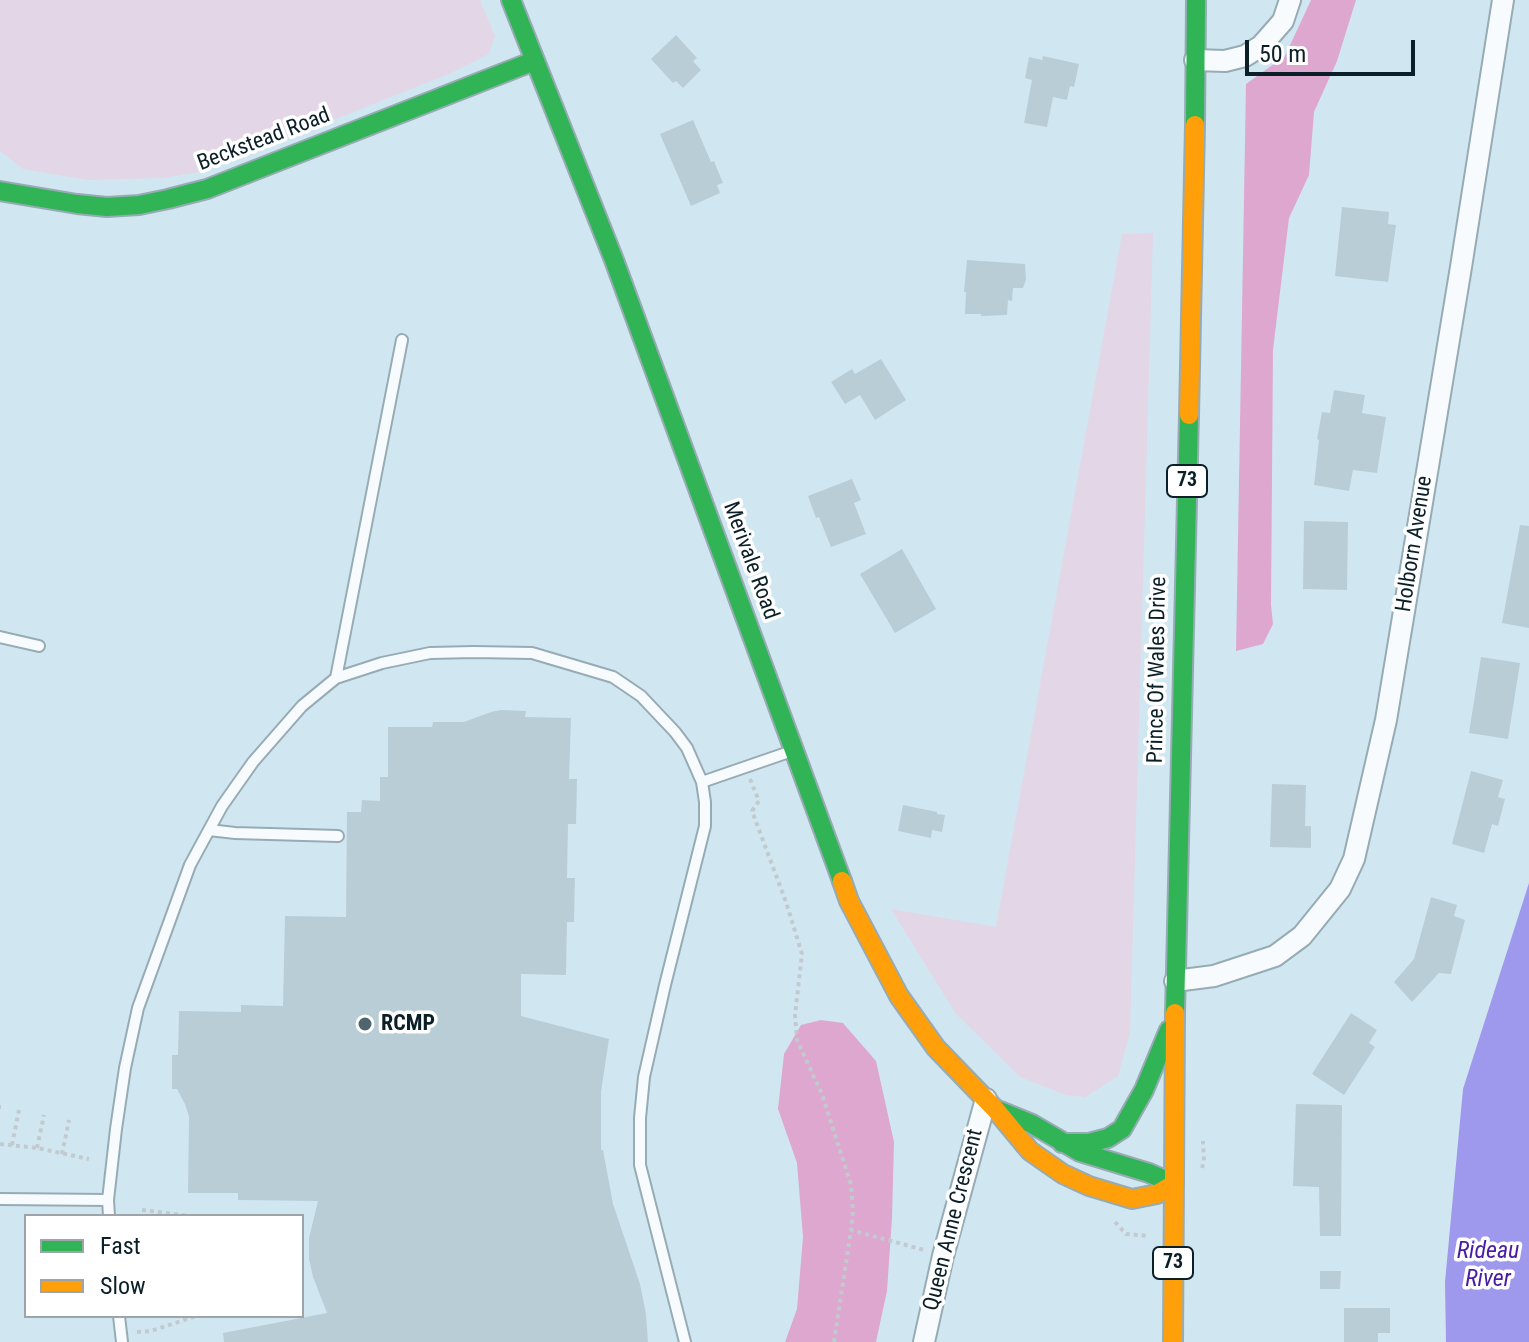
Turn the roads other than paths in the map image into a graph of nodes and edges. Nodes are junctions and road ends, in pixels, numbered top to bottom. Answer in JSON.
{"nodes":[{"id":1,"x":511,"y":0,"type":"edge"},
{"id":2,"x":1196,"y":0,"type":"edge"},
{"id":3,"x":1290,"y":0,"type":"edge"},
{"id":4,"x":1503,"y":0,"type":"edge"},
{"id":5,"x":1195,"y":60,"type":"junction"},
{"id":6,"x":534,"y":61,"type":"junction"},
{"id":7,"x":0,"y":191,"type":"edge"},
{"id":8,"x":402,"y":340,"type":"dead end"},
{"id":9,"x":0,"y":637,"type":"edge"},
{"id":10,"x":39,"y":646,"type":"dead end"},
{"id":11,"x":336,"y":678,"type":"junction"},
{"id":12,"x":794,"y":751,"type":"junction"},
{"id":13,"x":702,"y":782,"type":"junction"},
{"id":14,"x":209,"y":830,"type":"junction"},
{"id":15,"x":338,"y":836,"type":"dead end"},
{"id":16,"x":1175,"y":981,"type":"junction"},
{"id":17,"x":1175,"y":1003,"type":"junction"},
{"id":18,"x":991,"y":1104,"type":"junction"},
{"id":19,"x":1062,"y":1143,"type":"junction"},
{"id":20,"x":1174,"y":1184,"type":"junction"},
{"id":21,"x":0,"y":1199,"type":"edge"},
{"id":22,"x":108,"y":1200,"type":"junction"},
{"id":23,"x":109,"y":1214,"type":"edge"},
{"id":24,"x":119,"y":1318,"type":"edge"},
{"id":25,"x":122,"y":1338,"type":"edge"},
{"id":26,"x":685,"y":1342,"type":"edge"},
{"id":27,"x":924,"y":1342,"type":"edge"},
{"id":28,"x":1173,"y":1342,"type":"edge"}],
"edges":[{"from":1,"to":6,"type":"main road","name":"Merivale Road"},
{"from":2,"to":5,"type":"main road","name":"Prince Of Wales Drive","number":"73"},
{"from":3,"to":5,"type":"street"},
{"from":4,"to":16,"type":"street","name":"Holborn Avenue"},
{"from":5,"to":16,"type":"main road","name":"Prince Of Wales Drive","number":"73"},
{"from":6,"to":7,"type":"main road","name":"Beckstead Road"},
{"from":6,"to":12,"type":"main road","name":"Merivale Road"},
{"from":8,"to":11,"type":"lane"},
{"from":9,"to":10,"type":"lane"},
{"from":11,"to":13,"type":"lane"},
{"from":11,"to":14,"type":"lane"},
{"from":12,"to":13,"type":"lane"},
{"from":12,"to":18,"type":"main road","name":"Merivale Road"},
{"from":13,"to":26,"type":"lane"},
{"from":14,"to":15,"type":"lane"},
{"from":14,"to":22,"type":"lane"},
{"from":16,"to":17,"type":"main road","name":"Prince Of Wales Drive","number":"73"},
{"from":17,"to":19,"type":"main road"},
{"from":17,"to":20,"type":"main road","name":"Prince Of Wales Drive","number":"73"},
{"from":18,"to":19,"type":"main road","name":"Merivale Road"},
{"from":18,"to":20,"type":"main road","name":"Merivale Road"},
{"from":18,"to":27,"type":"street","name":"Queen Anne Crescent"},
{"from":19,"to":20,"type":"main road","name":"Merivale Road"},
{"from":20,"to":28,"type":"main road","name":"Prince Of Wales Drive","number":"73"},
{"from":21,"to":22,"type":"lane"},
{"from":22,"to":23,"type":"lane"},
{"from":24,"to":25,"type":"lane"}]}
